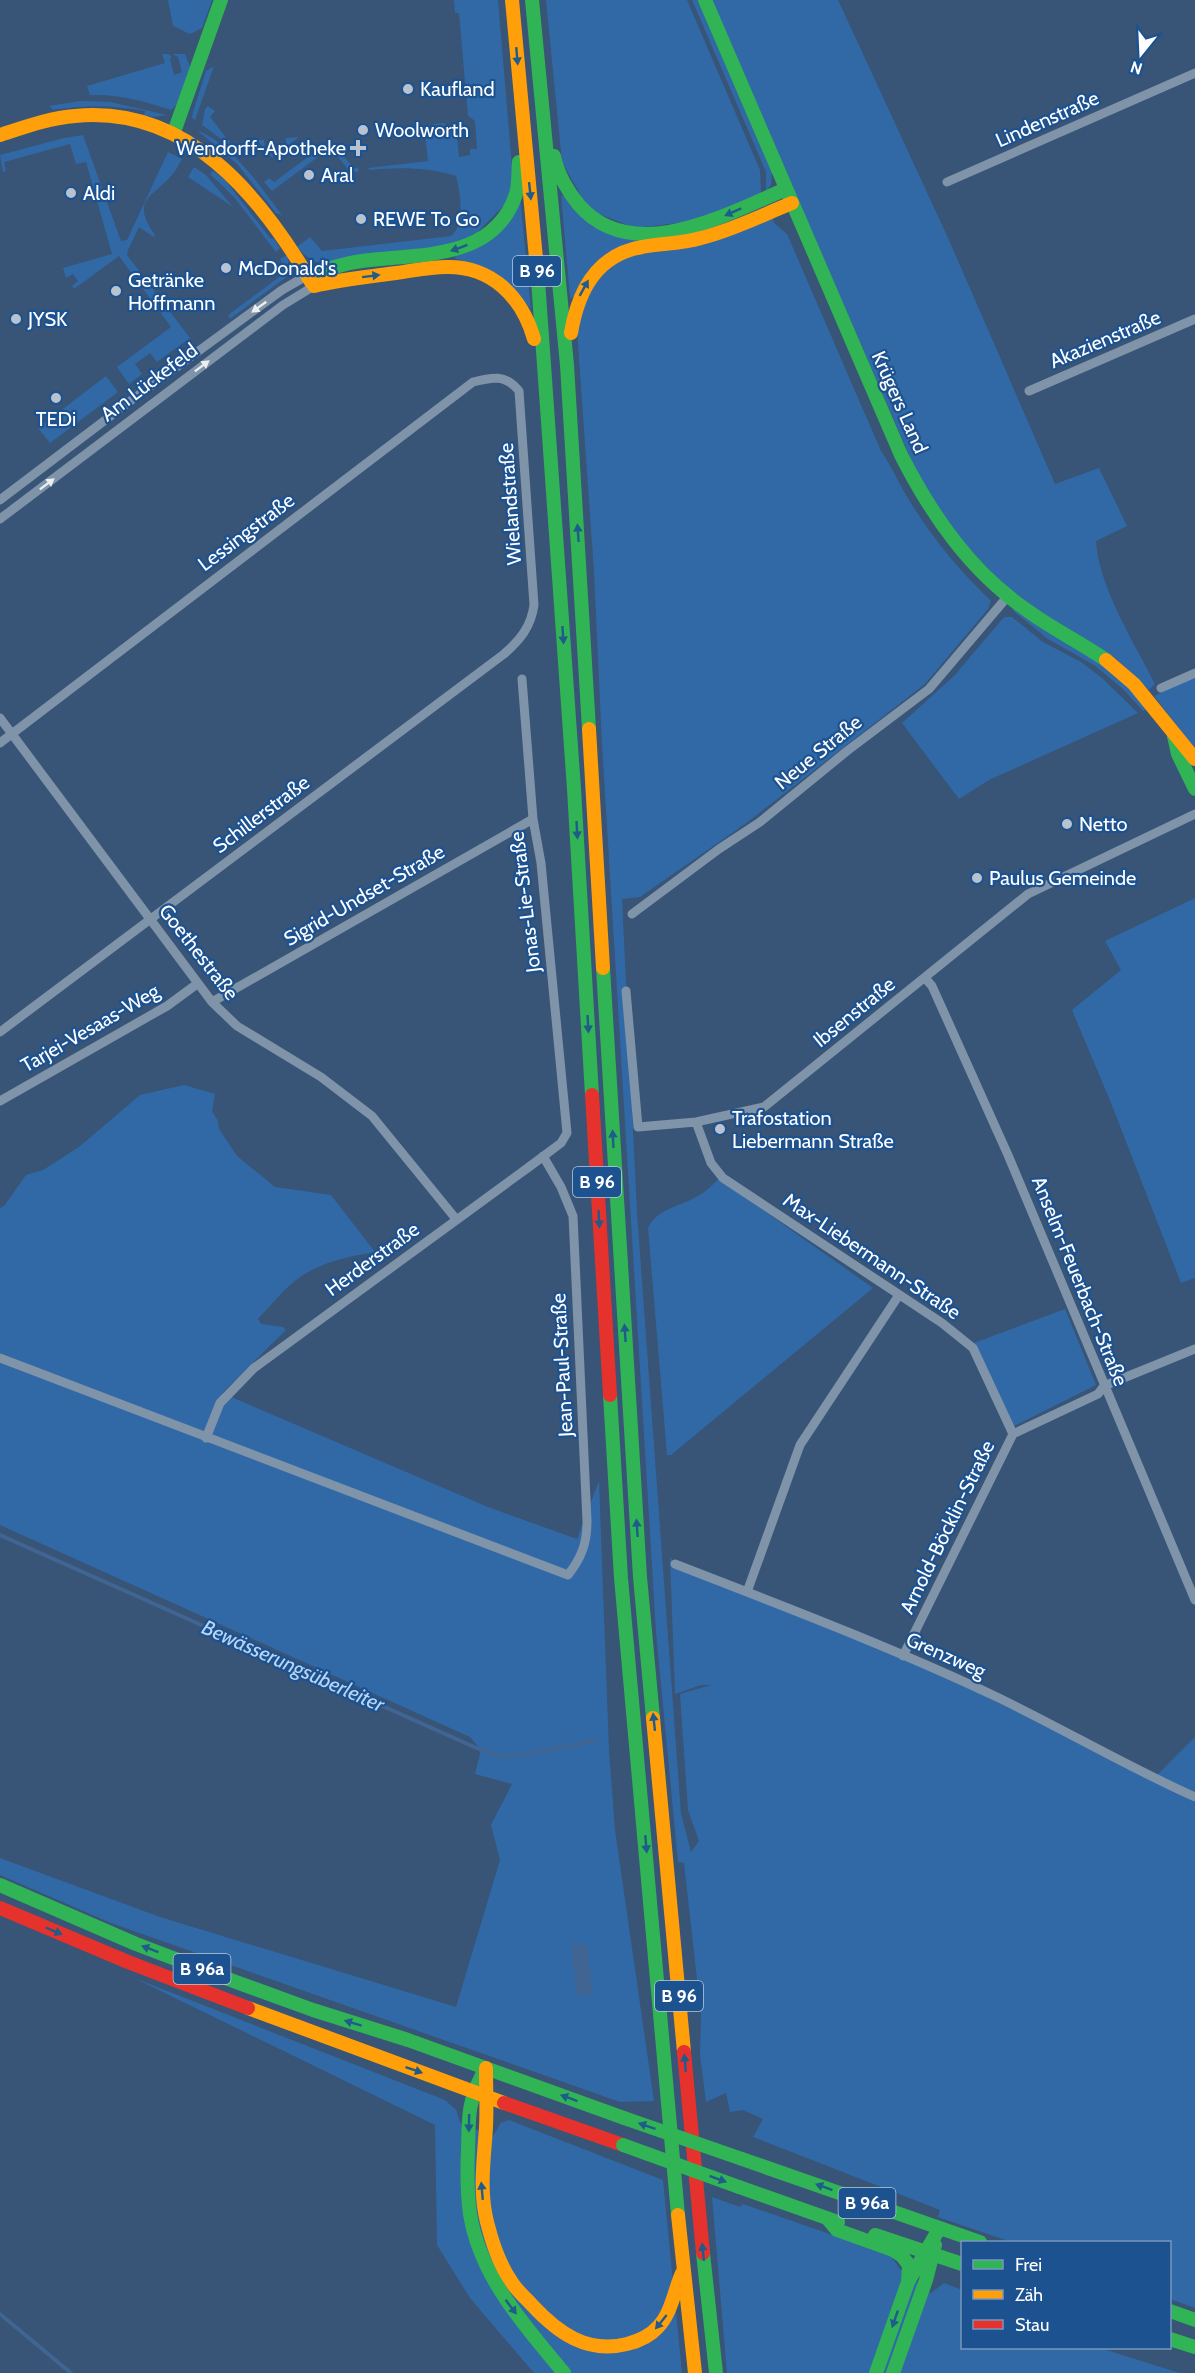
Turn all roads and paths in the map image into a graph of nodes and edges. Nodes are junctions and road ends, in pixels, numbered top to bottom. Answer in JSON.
{"nodes":[{"id":1,"x":220,"y":0,"type":"edge"},
{"id":2,"x":513,"y":0,"type":"edge"},
{"id":3,"x":532,"y":0,"type":"edge"},
{"id":4,"x":705,"y":0,"type":"edge"},
{"id":5,"x":1195,"y":73,"type":"edge"},
{"id":6,"x":541,"y":90,"type":"junction"},
{"id":7,"x":522,"y":112,"type":"junction"},
{"id":8,"x":174,"y":132,"type":"junction"},
{"id":9,"x":0,"y":135,"type":"edge"},
{"id":10,"x":947,"y":182,"type":"dead end"},
{"id":11,"x":786,"y":189,"type":"junction"},
{"id":12,"x":792,"y":203,"type":"junction"},
{"id":13,"x":311,"y":281,"type":"junction"},
{"id":14,"x":1195,"y":320,"type":"edge"},
{"id":15,"x":567,"y":365,"type":"junction"},
{"id":16,"x":519,"y":391,"type":"joint"},
{"id":17,"x":1029,"y":391,"type":"dead end"},
{"id":18,"x":549,"y":430,"type":"junction"},
{"id":19,"x":0,"y":500,"type":"edge"},
{"id":20,"x":0,"y":519,"type":"edge"},
{"id":21,"x":1008,"y":596,"type":"junction"},
{"id":22,"x":533,"y":614,"type":"joint"},
{"id":23,"x":1195,"y":673,"type":"edge"},
{"id":24,"x":522,"y":679,"type":"dead end"},
{"id":25,"x":1161,"y":688,"type":"dead end"},
{"id":26,"x":0,"y":718,"type":"edge"},
{"id":27,"x":12,"y":733,"type":"junction"},
{"id":28,"x":1173,"y":734,"type":"junction"},
{"id":29,"x":0,"y":743,"type":"edge"},
{"id":30,"x":1195,"y":759,"type":"edge"},
{"id":31,"x":1195,"y":789,"type":"edge"},
{"id":32,"x":1195,"y":814,"type":"edge"},
{"id":33,"x":533,"y":819,"type":"junction"},
{"id":34,"x":632,"y":914,"type":"dead end"},
{"id":35,"x":151,"y":919,"type":"junction"},
{"id":36,"x":925,"y":978,"type":"junction"},
{"id":37,"x":197,"y":984,"type":"junction"},
{"id":38,"x":626,"y":991,"type":"dead end"},
{"id":39,"x":212,"y":1002,"type":"junction"},
{"id":40,"x":0,"y":1032,"type":"edge"},
{"id":41,"x":0,"y":1101,"type":"edge"},
{"id":42,"x":567,"y":1120,"type":"joint"},
{"id":43,"x":696,"y":1122,"type":"junction"},
{"id":44,"x":543,"y":1156,"type":"junction"},
{"id":45,"x":456,"y":1220,"type":"junction"},
{"id":46,"x":899,"y":1295,"type":"junction"},
{"id":47,"x":1195,"y":1349,"type":"edge"},
{"id":48,"x":0,"y":1358,"type":"edge"},
{"id":49,"x":1104,"y":1386,"type":"junction"},
{"id":50,"x":1013,"y":1434,"type":"junction"},
{"id":51,"x":206,"y":1438,"type":"junction"},
{"id":52,"x":675,"y":1564,"type":"dead end"},
{"id":53,"x":747,"y":1592,"type":"junction"},
{"id":54,"x":1195,"y":1600,"type":"edge"},
{"id":55,"x":903,"y":1656,"type":"junction"},
{"id":56,"x":1195,"y":1797,"type":"edge"},
{"id":57,"x":0,"y":1885,"type":"edge"},
{"id":58,"x":0,"y":1908,"type":"edge"},
{"id":59,"x":486,"y":2068,"type":"junction"},
{"id":60,"x":480,"y":2094,"type":"junction"},
{"id":61,"x":827,"y":2218,"type":"junction"},
{"id":62,"x":939,"y":2229,"type":"junction"},
{"id":63,"x":977,"y":2241,"type":"edge"},
{"id":64,"x":930,"y":2252,"type":"junction"},
{"id":65,"x":961,"y":2263,"type":"edge"},
{"id":66,"x":684,"y":2269,"type":"junction"},
{"id":67,"x":908,"y":2282,"type":"junction"},
{"id":68,"x":1171,"y":2311,"type":"edge"},
{"id":69,"x":1195,"y":2320,"type":"edge"},
{"id":70,"x":1171,"y":2339,"type":"edge"},
{"id":71,"x":1195,"y":2347,"type":"edge"},
{"id":72,"x":564,"y":2373,"type":"edge"},
{"id":73,"x":695,"y":2373,"type":"edge"},
{"id":74,"x":716,"y":2373,"type":"edge"},
{"id":75,"x":876,"y":2373,"type":"edge"},
{"id":76,"x":893,"y":2373,"type":"edge"}],
"edges":[{"from":1,"to":8,"type":"main road"},
{"from":2,"to":7,"type":"main road","number":"B 96","one_way":true},
{"from":3,"to":6,"type":"main road","number":"B 96"},
{"from":4,"to":11,"type":"main road","name":"Krügers Land"},
{"from":5,"to":10,"type":"street","name":"Lindenstraße"},
{"from":11,"to":6,"type":"main road","one_way":true},
{"from":6,"to":15,"type":"main road","number":"B 96"},
{"from":7,"to":13,"type":"main road","one_way":true},
{"from":7,"to":18,"type":"main road","number":"B 96","one_way":true},
{"from":8,"to":9,"type":"main road"},
{"from":8,"to":13,"type":"main road"},
{"from":11,"to":12,"type":"main road","name":"Krügers Land"},
{"from":15,"to":12,"type":"main road","one_way":true},
{"from":12,"to":21,"type":"main road","name":"Krügers Land"},
{"from":13,"to":18,"type":"main road","one_way":true},
{"from":13,"to":19,"type":"street","name":"Am Lückefeld","one_way":true},
{"from":20,"to":13,"type":"street","name":"Am Lückefeld","one_way":true},
{"from":14,"to":17,"type":"street","name":"Akazienstraße"},
{"from":74,"to":15,"type":"main road","number":"B 96","one_way":true},
{"from":16,"to":22,"type":"street","name":"Wielandstraße"},
{"from":16,"to":27,"type":"street","name":"Lessingstraße"},
{"from":18,"to":66,"type":"main road","number":"B 96","one_way":true},
{"from":21,"to":28,"type":"main road","name":"Krügers Land"},
{"from":21,"to":34,"type":"street","name":"Neue Straße"},
{"from":22,"to":35,"type":"street","name":"Schillerstraße"},
{"from":23,"to":25,"type":"street"},
{"from":24,"to":33,"type":"street","name":"Jonas-Lie-Straße"},
{"from":26,"to":27,"type":"street","name":"Goethestraße"},
{"from":27,"to":29,"type":"street","name":"Lessingstraße"},
{"from":27,"to":35,"type":"street","name":"Goethestraße"},
{"from":28,"to":30,"type":"main road","name":"Krügers Land"},
{"from":28,"to":31,"type":"main road","name":"Krügers Land"},
{"from":32,"to":36,"type":"street","name":"Ibsenstraße"},
{"from":33,"to":39,"type":"street","name":"Sigrid-Undset-Straße"},
{"from":33,"to":42,"type":"street","name":"Jonas-Lie-Straße"},
{"from":35,"to":37,"type":"street","name":"Goethestraße"},
{"from":35,"to":40,"type":"street","name":"Schillerstraße"},
{"from":36,"to":43,"type":"street","name":"Ibsenstraße"},
{"from":36,"to":49,"type":"street","name":"Anselm-Feuerbach-Straße"},
{"from":37,"to":39,"type":"street","name":"Goethestraße"},
{"from":37,"to":41,"type":"street","name":"Tarjei-Vesaas-Weg"},
{"from":38,"to":43,"type":"street","name":"Ibsenstraße"},
{"from":39,"to":45,"type":"street","name":"Goethestraße"},
{"from":42,"to":44,"type":"street","name":"Herderstraße"},
{"from":43,"to":46,"type":"street","name":"Max-Liebermann-Straße"},
{"from":44,"to":45,"type":"street","name":"Herderstraße"},
{"from":44,"to":51,"type":"street","name":"Jean-Paul-Straße"},
{"from":45,"to":51,"type":"street","name":"Herderstraße"},
{"from":46,"to":50,"type":"street","name":"Max-Liebermann-Straße"},
{"from":46,"to":53,"type":"street"},
{"from":47,"to":49,"type":"street","name":"Arnold-Böcklin-Straße"},
{"from":48,"to":51,"type":"street"},
{"from":49,"to":50,"type":"street","name":"Arnold-Böcklin-Straße"},
{"from":49,"to":54,"type":"street","name":"Anselm-Feuerbach-Straße"},
{"from":50,"to":55,"type":"street","name":"Arnold-Böcklin-Straße"},
{"from":52,"to":53,"type":"street","name":"Grenzweg"},
{"from":53,"to":55,"type":"street","name":"Grenzweg"},
{"from":55,"to":56,"type":"street","name":"Grenzweg"},
{"from":59,"to":57,"type":"main road","number":"B 96a","one_way":true},
{"from":58,"to":60,"type":"main road","number":"B 96a","one_way":true},
{"from":59,"to":60,"type":"main road"},
{"from":62,"to":59,"type":"main road","number":"B 96a","one_way":true,"bridge":true},
{"from":60,"to":61,"type":"main road","number":"B 96a","one_way":true,"bridge":true},
{"from":66,"to":60,"type":"main road","one_way":true},
{"from":60,"to":72,"type":"main road","one_way":true},
{"from":61,"to":64,"type":"main road"},
{"from":61,"to":67,"type":"main road"},
{"from":62,"to":63,"type":"main road"},
{"from":62,"to":64,"type":"main road"},
{"from":64,"to":65,"type":"main road"},
{"from":64,"to":67,"type":"main road"},
{"from":64,"to":76,"type":"main road"},
{"from":66,"to":73,"type":"main road","number":"B 96"},
{"from":67,"to":75,"type":"main road","one_way":true},
{"from":68,"to":69,"type":"main road"},
{"from":70,"to":71,"type":"main road"}]}
